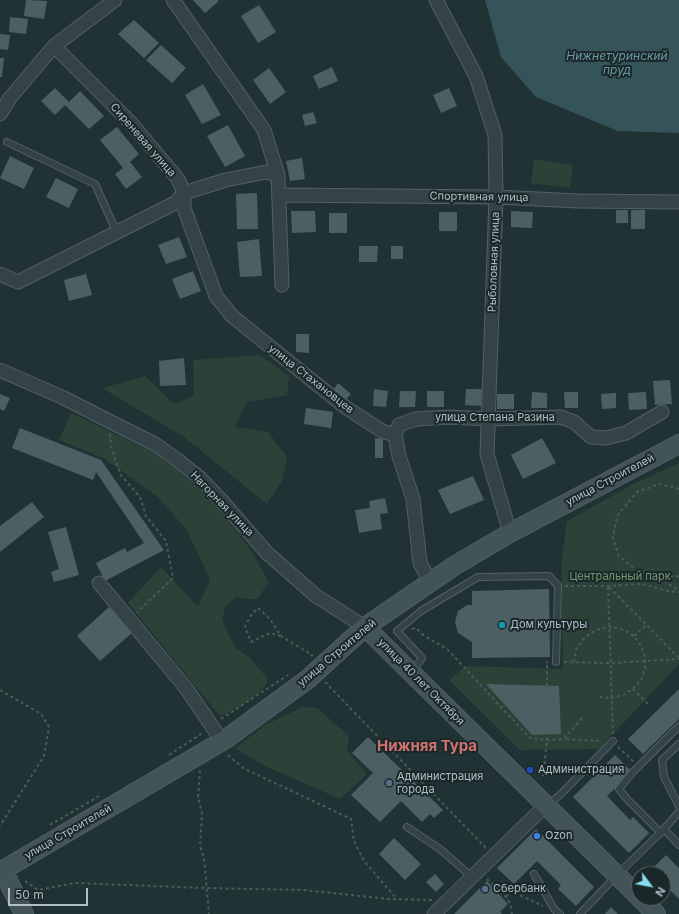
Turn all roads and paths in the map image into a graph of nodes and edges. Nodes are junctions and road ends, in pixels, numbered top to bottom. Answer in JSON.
{"nodes":[{"id":1,"x":115,"y":0,"type":"edge"},
{"id":2,"x":173,"y":0,"type":"edge"},
{"id":3,"x":436,"y":0,"type":"edge"},
{"id":4,"x":54,"y":46,"type":"junction"},
{"id":5,"x":0,"y":114,"type":"edge"},
{"id":6,"x":7,"y":142,"type":"dead end"},
{"id":7,"x":278,"y":175,"type":"junction"},
{"id":8,"x":184,"y":193,"type":"junction"},
{"id":9,"x":279,"y":195,"type":"junction"},
{"id":10,"x":496,"y":197,"type":"junction"},
{"id":11,"x":679,"y":202,"type":"edge"},
{"id":12,"x":117,"y":233,"type":"junction"},
{"id":13,"x":0,"y":274,"type":"edge"},
{"id":14,"x":282,"y":284,"type":"dead end"},
{"id":15,"x":232,"y":316,"type":"joint"},
{"id":16,"x":0,"y":370,"type":"edge"},
{"id":17,"x":662,"y":412,"type":"dead end"},
{"id":18,"x":489,"y":419,"type":"junction"},
{"id":19,"x":109,"y":421,"type":"junction"},
{"id":20,"x":395,"y":435,"type":"junction"},
{"id":21,"x":679,"y":444,"type":"edge"},
{"id":22,"x":679,"y":489,"type":"edge"},
{"id":23,"x":510,"y":533,"type":"junction"},
{"id":24,"x":679,"y":576,"type":"edge"},
{"id":25,"x":658,"y":578,"type":"junction"},
{"id":26,"x":430,"y":581,"type":"junction"},
{"id":27,"x":99,"y":582,"type":"dead end"},
{"id":28,"x":558,"y":586,"type":"junction"},
{"id":29,"x":608,"y":586,"type":"junction"},
{"id":30,"x":679,"y":591,"type":"edge"},
{"id":31,"x":130,"y":619,"type":"junction"},
{"id":32,"x":646,"y":625,"type":"junction"},
{"id":33,"x":365,"y":627,"type":"junction"},
{"id":34,"x":610,"y":628,"type":"junction"},
{"id":35,"x":398,"y":630,"type":"junction"},
{"id":36,"x":281,"y":636,"type":"junction"},
{"id":37,"x":634,"y":636,"type":"junction"},
{"id":38,"x":679,"y":659,"type":"edge"},
{"id":39,"x":645,"y":661,"type":"junction"},
{"id":40,"x":556,"y":662,"type":"junction"},
{"id":41,"x":574,"y":662,"type":"junction"},
{"id":42,"x":611,"y":663,"type":"junction"},
{"id":43,"x":315,"y":672,"type":"junction"},
{"id":44,"x":412,"y":673,"type":"junction"},
{"id":45,"x":288,"y":674,"type":"dead end"},
{"id":46,"x":633,"y":689,"type":"junction"},
{"id":47,"x":0,"y":690,"type":"edge"},
{"id":48,"x":600,"y":697,"type":"dead end"},
{"id":49,"x":612,"y":698,"type":"junction"},
{"id":50,"x":649,"y":705,"type":"dead end"},
{"id":51,"x":582,"y":718,"type":"dead end"},
{"id":52,"x":212,"y":725,"type":"junction"},
{"id":53,"x":679,"y":726,"type":"edge"},
{"id":54,"x":564,"y":739,"type":"junction"},
{"id":55,"x":547,"y":740,"type":"junction"},
{"id":56,"x":222,"y":741,"type":"junction"},
{"id":57,"x":613,"y":742,"type":"junction"},
{"id":58,"x":679,"y":744,"type":"edge"},
{"id":59,"x":199,"y":755,"type":"junction"},
{"id":60,"x":163,"y":759,"type":"dead end"},
{"id":61,"x":638,"y":767,"type":"junction"},
{"id":62,"x":543,"y":776,"type":"dead end"},
{"id":63,"x":104,"y":793,"type":"dead end"},
{"id":64,"x":546,"y":806,"type":"junction"},
{"id":65,"x":679,"y":806,"type":"edge"},
{"id":66,"x":679,"y":812,"type":"edge"},
{"id":67,"x":0,"y":826,"type":"edge"},
{"id":68,"x":407,"y":827,"type":"dead end"},
{"id":69,"x":45,"y":829,"type":"dead end"},
{"id":70,"x":662,"y":831,"type":"junction"},
{"id":71,"x":679,"y":845,"type":"edge"},
{"id":72,"x":486,"y":852,"type":"dead end"},
{"id":73,"x":6,"y":868,"type":"edge"},
{"id":74,"x":475,"y":874,"type":"junction"},
{"id":75,"x":534,"y":874,"type":"dead end"},
{"id":76,"x":617,"y":875,"type":"junction"},
{"id":77,"x":207,"y":888,"type":"junction"},
{"id":78,"x":631,"y":890,"type":"edge"},
{"id":79,"x":506,"y":897,"type":"junction"},
{"id":80,"x":397,"y":899,"type":"junction"},
{"id":81,"x":436,"y":900,"type":"dead end"},
{"id":82,"x":648,"y":906,"type":"edge"},
{"id":83,"x":554,"y":909,"type":"junction"},
{"id":84,"x":24,"y":914,"type":"edge"},
{"id":85,"x":209,"y":914,"type":"edge"},
{"id":86,"x":434,"y":914,"type":"edge"},
{"id":87,"x":512,"y":914,"type":"edge"},
{"id":88,"x":560,"y":914,"type":"edge"},
{"id":89,"x":580,"y":914,"type":"edge"},
{"id":90,"x":656,"y":914,"type":"edge"}],
"edges":[{"from":1,"to":4,"type":"street"},
{"from":2,"to":7,"type":"street"},
{"from":3,"to":10,"type":"street","name":"Рыболовная улица"},
{"from":4,"to":5,"type":"street"},
{"from":4,"to":8,"type":"street","name":"Сиреневая улица"},
{"from":6,"to":12,"type":"lane"},
{"from":7,"to":8,"type":"street"},
{"from":7,"to":9,"type":"street"},
{"from":8,"to":12,"type":"street"},
{"from":8,"to":15,"type":"street","name":"Сиреневая улица"},
{"from":9,"to":10,"type":"street","name":"Спортивная улица"},
{"from":9,"to":14,"type":"street"},
{"from":10,"to":11,"type":"street","name":"Спортивная улица"},
{"from":10,"to":18,"type":"street","name":"Рыболовная улица"},
{"from":12,"to":13,"type":"street"},
{"from":15,"to":20,"type":"street","name":"улица Стахановцев"},
{"from":16,"to":19,"type":"street","name":"Нагорная улица"},
{"from":17,"to":18,"type":"street","name":"улица Степана Разина"},
{"from":18,"to":20,"type":"street","name":"улица Степана Разина"},
{"from":18,"to":23,"type":"street","name":"Рыболовная улица"},
{"from":19,"to":31,"type":"path"},
{"from":19,"to":33,"type":"street","name":"Нагорная улица"},
{"from":20,"to":26,"type":"street"},
{"from":21,"to":23,"type":"main road","name":"улица Строителей"},
{"from":22,"to":25,"type":"path"},
{"from":23,"to":26,"type":"main road","name":"улица Строителей"},
{"from":24,"to":25,"type":"path"},
{"from":25,"to":30,"type":"path"},
{"from":26,"to":33,"type":"main road","name":"улица Строителей"},
{"from":27,"to":31,"type":"street"},
{"from":28,"to":29,"type":"path"},
{"from":28,"to":35,"type":"lane"},
{"from":28,"to":40,"type":"lane"},
{"from":29,"to":30,"type":"path"},
{"from":29,"to":32,"type":"path"},
{"from":29,"to":34,"type":"path"},
{"from":31,"to":52,"type":"street"},
{"from":32,"to":37,"type":"path"},
{"from":32,"to":38,"type":"path"},
{"from":33,"to":43,"type":"main road","name":"улица Строителей"},
{"from":33,"to":44,"type":"main road","name":"улица 40 лет Октября"},
{"from":34,"to":37,"type":"path"},
{"from":34,"to":41,"type":"path"},
{"from":34,"to":42,"type":"path"},
{"from":35,"to":44,"type":"lane"},
{"from":35,"to":55,"type":"path"},
{"from":36,"to":36,"type":"path"},
{"from":36,"to":43,"type":"path"},
{"from":37,"to":39,"type":"path"},
{"from":38,"to":39,"type":"path"},
{"from":39,"to":42,"type":"path"},
{"from":39,"to":46,"type":"path"},
{"from":40,"to":41,"type":"path"},
{"from":40,"to":55,"type":"path"},
{"from":41,"to":42,"type":"path"},
{"from":42,"to":49,"type":"path"},
{"from":43,"to":56,"type":"main road","name":"улица Строителей"},
{"from":43,"to":72,"type":"path"},
{"from":44,"to":64,"type":"main road","name":"улица 40 лет Октября"},
{"from":45,"to":52,"type":"path"},
{"from":46,"to":49,"type":"path"},
{"from":46,"to":50,"type":"path"},
{"from":47,"to":67,"type":"path"},
{"from":48,"to":49,"type":"path"},
{"from":49,"to":57,"type":"path"},
{"from":51,"to":54,"type":"path"},
{"from":52,"to":56,"type":"street"},
{"from":52,"to":60,"type":"path"},
{"from":53,"to":61,"type":"lane"},
{"from":54,"to":55,"type":"path"},
{"from":54,"to":57,"type":"path"},
{"from":55,"to":62,"type":"path"},
{"from":56,"to":59,"type":"main road","name":"улица Строителей"},
{"from":56,"to":80,"type":"path"},
{"from":57,"to":61,"type":"path"},
{"from":57,"to":64,"type":"lane"},
{"from":58,"to":65,"type":"lane"},
{"from":59,"to":73,"type":"main road","name":"улица Строителей"},
{"from":59,"to":77,"type":"path"},
{"from":61,"to":70,"type":"lane"},
{"from":63,"to":69,"type":"path"},
{"from":64,"to":74,"type":"street"},
{"from":64,"to":76,"type":"main road","name":"улица 40 лет Октября"},
{"from":66,"to":70,"type":"lane"},
{"from":68,"to":74,"type":"lane"},
{"from":70,"to":71,"type":"lane"},
{"from":70,"to":76,"type":"lane"},
{"from":73,"to":77,"type":"path"},
{"from":73,"to":84,"type":"main road"},
{"from":74,"to":79,"type":"path"},
{"from":74,"to":86,"type":"street"},
{"from":75,"to":83,"type":"lane"},
{"from":76,"to":78,"type":"main road","name":"улица 40 лет Октября"},
{"from":76,"to":89,"type":"lane"},
{"from":77,"to":80,"type":"path"},
{"from":77,"to":85,"type":"path"},
{"from":79,"to":83,"type":"path"},
{"from":79,"to":87,"type":"path"},
{"from":80,"to":81,"type":"path"},
{"from":82,"to":90,"type":"main road","name":"улица 40 лет Октября"},
{"from":83,"to":88,"type":"lane"}]}
